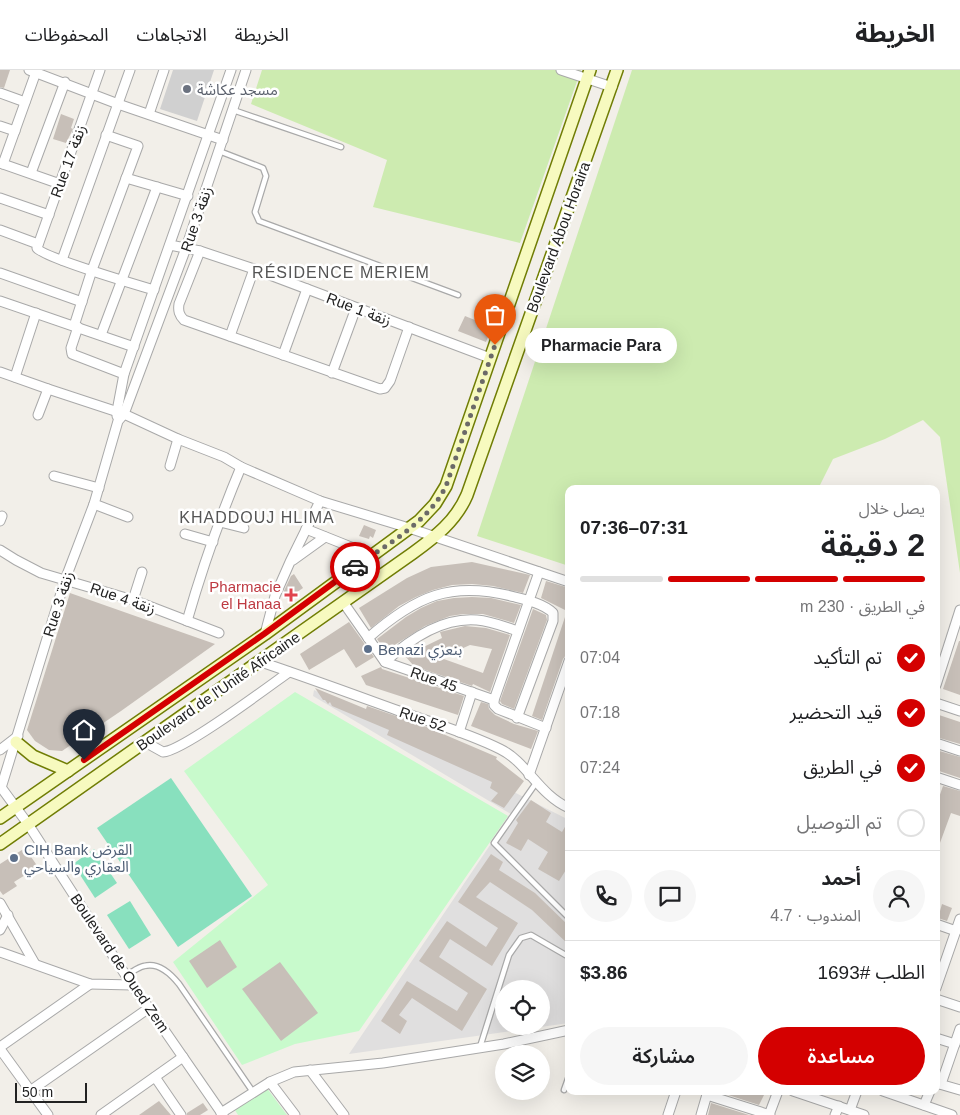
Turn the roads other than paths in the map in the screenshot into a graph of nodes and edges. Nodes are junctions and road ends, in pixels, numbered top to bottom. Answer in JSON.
{"nodes":[{"id":1,"x":100,"y":70,"type":"edge"},
{"id":2,"x":130,"y":70,"type":"edge"},
{"id":3,"x":164,"y":70,"type":"edge"},
{"id":4,"x":231,"y":70,"type":"edge"},
{"id":5,"x":246,"y":70,"type":"edge"},
{"id":6,"x":561,"y":70,"type":"edge"},
{"id":7,"x":617,"y":70,"type":"edge"},
{"id":8,"x":32,"y":71,"type":"edge"},
{"id":9,"x":589,"y":74,"type":"edge"},
{"id":10,"x":64,"y":82,"type":"junction"},
{"id":11,"x":612,"y":87,"type":"junction"},
{"id":12,"x":0,"y":93,"type":"edge"},
{"id":13,"x":92,"y":93,"type":"junction"},
{"id":14,"x":25,"y":102,"type":"junction"},
{"id":15,"x":118,"y":104,"type":"junction"},
{"id":16,"x":233,"y":110,"type":"junction"},
{"id":17,"x":150,"y":114,"type":"junction"},
{"id":18,"x":0,"y":126,"type":"edge"},
{"id":19,"x":15,"y":131,"type":"junction"},
{"id":20,"x":106,"y":135,"type":"junction"},
{"id":21,"x":209,"y":136,"type":"junction"},
{"id":22,"x":223,"y":140,"type":"junction"},
{"id":23,"x":341,"y":147,"type":"dead end"},
{"id":24,"x":219,"y":151,"type":"junction"},
{"id":25,"x":2,"y":163,"type":"edge"},
{"id":26,"x":31,"y":173,"type":"junction"},
{"id":27,"x":126,"y":178,"type":"junction"},
{"id":28,"x":60,"y":184,"type":"junction"},
{"id":29,"x":157,"y":187,"type":"junction"},
{"id":30,"x":188,"y":196,"type":"junction"},
{"id":31,"x":0,"y":198,"type":"edge"},
{"id":32,"x":49,"y":215,"type":"junction"},
{"id":33,"x":0,"y":230,"type":"edge"},
{"id":34,"x":170,"y":245,"type":"junction"},
{"id":35,"x":39,"y":248,"type":"junction"},
{"id":36,"x":186,"y":248,"type":"junction"},
{"id":37,"x":200,"y":251,"type":"junction"},
{"id":38,"x":62,"y":260,"type":"junction"},
{"id":39,"x":254,"y":269,"type":"junction"},
{"id":40,"x":92,"y":270,"type":"junction"},
{"id":41,"x":0,"y":273,"type":"edge"},
{"id":42,"x":123,"y":281,"type":"junction"},
{"id":43,"x":307,"y":289,"type":"junction"},
{"id":44,"x":154,"y":290,"type":"junction"},
{"id":45,"x":458,"y":295,"type":"dead end"},
{"id":46,"x":0,"y":300,"type":"edge"},
{"id":47,"x":82,"y":302,"type":"junction"},
{"id":48,"x":356,"y":308,"type":"junction"},
{"id":49,"x":36,"y":313,"type":"junction"},
{"id":50,"x":76,"y":327,"type":"junction"},
{"id":51,"x":409,"y":327,"type":"junction"},
{"id":52,"x":101,"y":335,"type":"junction"},
{"id":53,"x":230,"y":336,"type":"junction"},
{"id":54,"x":134,"y":347,"type":"junction"},
{"id":55,"x":283,"y":355,"type":"junction"},
{"id":56,"x":490,"y":358,"type":"junction"},
{"id":57,"x":332,"y":373,"type":"junction"},
{"id":58,"x":1,"y":374,"type":"edge"},
{"id":59,"x":124,"y":374,"type":"junction"},
{"id":60,"x":15,"y":377,"type":"junction"},
{"id":61,"x":48,"y":390,"type":"junction"},
{"id":62,"x":38,"y":415,"type":"dead end"},
{"id":63,"x":120,"y":415,"type":"junction"},
{"id":64,"x":178,"y":439,"type":"junction"},
{"id":65,"x":170,"y":466,"type":"dead end"},
{"id":66,"x":241,"y":467,"type":"junction"},
{"id":67,"x":54,"y":476,"type":"dead end"},
{"id":68,"x":99,"y":488,"type":"junction"},
{"id":69,"x":320,"y":501,"type":"junction"},
{"id":70,"x":94,"y":504,"type":"junction"},
{"id":71,"x":128,"y":517,"type":"dead end"},
{"id":72,"x":220,"y":522,"type":"junction"},
{"id":73,"x":244,"y":528,"type":"dead end"},
{"id":74,"x":409,"y":528,"type":"junction"},
{"id":75,"x":306,"y":529,"type":"junction"},
{"id":76,"x":185,"y":534,"type":"dead end"},
{"id":77,"x":325,"y":537,"type":"junction"},
{"id":78,"x":435,"y":537,"type":"junction"},
{"id":79,"x":213,"y":542,"type":"junction"},
{"id":80,"x":0,"y":550,"type":"edge"},
{"id":81,"x":371,"y":555,"type":"junction"},
{"id":82,"x":290,"y":562,"type":"junction"},
{"id":83,"x":142,"y":572,"type":"dead end"},
{"id":84,"x":539,"y":572,"type":"junction"},
{"id":85,"x":65,"y":580,"type":"junction"},
{"id":86,"x":565,"y":581,"type":"edge"},
{"id":87,"x":133,"y":600,"type":"junction"},
{"id":88,"x":528,"y":601,"type":"junction"},
{"id":89,"x":343,"y":602,"type":"junction"},
{"id":90,"x":960,"y":610,"type":"edge"},
{"id":91,"x":187,"y":621,"type":"junction"},
{"id":92,"x":957,"y":628,"type":"edge"},
{"id":93,"x":518,"y":631,"type":"junction"},
{"id":94,"x":219,"y":633,"type":"dead end"},
{"id":95,"x":264,"y":634,"type":"junction"},
{"id":96,"x":368,"y":638,"type":"junction"},
{"id":97,"x":258,"y":661,"type":"junction"},
{"id":98,"x":385,"y":662,"type":"junction"},
{"id":99,"x":289,"y":672,"type":"junction"},
{"id":100,"x":565,"y":673,"type":"edge"},
{"id":101,"x":940,"y":674,"type":"edge"},
{"id":102,"x":472,"y":692,"type":"junction"},
{"id":103,"x":494,"y":700,"type":"junction"},
{"id":104,"x":940,"y":704,"type":"edge"},
{"id":105,"x":960,"y":711,"type":"edge"},
{"id":106,"x":517,"y":718,"type":"junction"},
{"id":107,"x":546,"y":728,"type":"junction"},
{"id":108,"x":459,"y":732,"type":"junction"},
{"id":109,"x":17,"y":739,"type":"junction"},
{"id":110,"x":145,"y":742,"type":"junction"},
{"id":111,"x":940,"y":744,"type":"edge"},
{"id":112,"x":0,"y":750,"type":"edge"},
{"id":113,"x":960,"y":752,"type":"edge"},
{"id":114,"x":68,"y":771,"type":"junction"},
{"id":115,"x":529,"y":775,"type":"junction"},
{"id":116,"x":940,"y":781,"type":"edge"},
{"id":117,"x":536,"y":783,"type":"junction"},
{"id":118,"x":960,"y":785,"type":"edge"},
{"id":119,"x":1,"y":787,"type":"edge"},
{"id":120,"x":565,"y":806,"type":"edge"},
{"id":121,"x":16,"y":807,"type":"junction"},
{"id":122,"x":0,"y":818,"type":"edge"},
{"id":123,"x":28,"y":824,"type":"junction"},
{"id":124,"x":0,"y":844,"type":"edge"},
{"id":125,"x":0,"y":903,"type":"edge"},
{"id":126,"x":565,"y":914,"type":"edge"},
{"id":127,"x":8,"y":915,"type":"junction"},
{"id":128,"x":960,"y":919,"type":"edge"},
{"id":129,"x":940,"y":925,"type":"edge"},
{"id":130,"x":0,"y":930,"type":"edge"},
{"id":131,"x":956,"y":931,"type":"junction"},
{"id":132,"x":0,"y":952,"type":"edge"},
{"id":133,"x":565,"y":955,"type":"edge"},
{"id":134,"x":35,"y":964,"type":"junction"},
{"id":135,"x":126,"y":976,"type":"junction"},
{"id":136,"x":940,"y":977,"type":"edge"},
{"id":137,"x":90,"y":984,"type":"junction"},
{"id":138,"x":132,"y":986,"type":"junction"},
{"id":139,"x":940,"y":1000,"type":"edge"},
{"id":140,"x":960,"y":1007,"type":"edge"},
{"id":141,"x":149,"y":1008,"type":"junction"},
{"id":142,"x":960,"y":1030,"type":"edge"},
{"id":143,"x":565,"y":1031,"type":"edge"},
{"id":144,"x":940,"y":1039,"type":"edge"},
{"id":145,"x":955,"y":1044,"type":"junction"},
{"id":146,"x":480,"y":1047,"type":"junction"},
{"id":147,"x":0,"y":1048,"type":"edge"},
{"id":148,"x":183,"y":1057,"type":"junction"},
{"id":149,"x":940,"y":1068,"type":"edge"},
{"id":150,"x":310,"y":1070,"type":"junction"},
{"id":151,"x":946,"y":1070,"type":"junction"},
{"id":152,"x":155,"y":1077,"type":"junction"},
{"id":153,"x":940,"y":1081,"type":"edge"},
{"id":154,"x":270,"y":1082,"type":"junction"},
{"id":155,"x":940,"y":1083,"type":"edge"},
{"id":156,"x":960,"y":1090,"type":"edge"},
{"id":157,"x":30,"y":1091,"type":"junction"},
{"id":158,"x":253,"y":1092,"type":"junction"},
{"id":159,"x":675,"y":1095,"type":"edge"},
{"id":160,"x":706,"y":1095,"type":"edge"},
{"id":161,"x":713,"y":1095,"type":"edge"},
{"id":162,"x":776,"y":1095,"type":"edge"},
{"id":163,"x":805,"y":1095,"type":"edge"},
{"id":164,"x":856,"y":1095,"type":"edge"},
{"id":165,"x":895,"y":1095,"type":"edge"},
{"id":166,"x":928,"y":1095,"type":"edge"},
{"id":167,"x":924,"y":1105,"type":"junction"},
{"id":168,"x":838,"y":1106,"type":"junction"},
{"id":169,"x":850,"y":1110,"type":"junction"},
{"id":170,"x":222,"y":1114,"type":"edge"},
{"id":171,"x":48,"y":1115,"type":"edge"},
{"id":172,"x":101,"y":1115,"type":"edge"},
{"id":173,"x":180,"y":1115,"type":"edge"},
{"id":174,"x":295,"y":1115,"type":"edge"},
{"id":175,"x":344,"y":1115,"type":"edge"},
{"id":176,"x":668,"y":1115,"type":"edge"},
{"id":177,"x":701,"y":1115,"type":"edge"},
{"id":178,"x":769,"y":1115,"type":"edge"},
{"id":179,"x":835,"y":1115,"type":"edge"},
{"id":180,"x":864,"y":1115,"type":"edge"},
{"id":181,"x":952,"y":1115,"type":"edge"}],
"edges":[{"from":1,"to":13,"type":"street","name":"Rue 17 زنقة"},
{"from":2,"to":15,"type":"street"},
{"from":3,"to":17,"type":"street"},
{"from":4,"to":21,"type":"street","name":"Rue 3 زنقة"},
{"from":5,"to":16,"type":"street","name":"Rue 3 زنقة"},
{"from":6,"to":9,"type":"street"},
{"from":7,"to":11,"type":"main road","name":"Boulevard Abou Horaira"},
{"from":8,"to":10,"type":"street"},
{"from":8,"to":14,"type":"street"},
{"from":9,"to":11,"type":"street"},
{"from":9,"to":56,"type":"main road","name":"Boulevard Abou Horaira"},
{"from":10,"to":13,"type":"street"},
{"from":10,"to":26,"type":"street"},
{"from":11,"to":78,"type":"main road","name":"Boulevard Abou Horaira"},
{"from":12,"to":14,"type":"street"},
{"from":13,"to":15,"type":"street"},
{"from":13,"to":28,"type":"street","name":"Rue 17 زنقة"},
{"from":14,"to":19,"type":"street"},
{"from":15,"to":17,"type":"street"},
{"from":15,"to":20,"type":"street"},
{"from":16,"to":22,"type":"street","name":"Rue 3 زنقة"},
{"from":16,"to":23,"type":"lane"},
{"from":17,"to":21,"type":"street"},
{"from":18,"to":19,"type":"street"},
{"from":19,"to":25,"type":"street"},
{"from":20,"to":27,"type":"street"},
{"from":20,"to":38,"type":"street"},
{"from":21,"to":22,"type":"street"},
{"from":21,"to":30,"type":"street","name":"Rue 3 زنقة"},
{"from":22,"to":24,"type":"street","name":"Rue 3 زنقة"},
{"from":24,"to":36,"type":"street","name":"Rue 3 زنقة"},
{"from":24,"to":45,"type":"lane"},
{"from":25,"to":26,"type":"street"},
{"from":26,"to":28,"type":"street"},
{"from":27,"to":29,"type":"street"},
{"from":27,"to":40,"type":"street"},
{"from":28,"to":32,"type":"street","name":"Rue 17 زنقة"},
{"from":29,"to":30,"type":"street"},
{"from":29,"to":42,"type":"street"},
{"from":30,"to":34,"type":"street","name":"Rue 3 زنقة"},
{"from":31,"to":32,"type":"street"},
{"from":32,"to":35,"type":"street","name":"Rue 17 زنقة"},
{"from":33,"to":35,"type":"street"},
{"from":34,"to":36,"type":"street","name":"Rue 1 زنقة"},
{"from":34,"to":44,"type":"street","name":"Rue 3 زنقة"},
{"from":35,"to":38,"type":"street"},
{"from":36,"to":37,"type":"street","name":"Rue 1 زنقة"},
{"from":36,"to":63,"type":"street","name":"Rue 3 زنقة"},
{"from":37,"to":39,"type":"street","name":"Rue 1 زنقة"},
{"from":37,"to":53,"type":"street"},
{"from":38,"to":40,"type":"street"},
{"from":39,"to":43,"type":"street","name":"Rue 1 زنقة"},
{"from":39,"to":53,"type":"street"},
{"from":40,"to":42,"type":"street"},
{"from":40,"to":47,"type":"street"},
{"from":41,"to":47,"type":"street"},
{"from":42,"to":44,"type":"street"},
{"from":42,"to":52,"type":"street"},
{"from":43,"to":48,"type":"street","name":"Rue 1 زنقة"},
{"from":43,"to":55,"type":"street"},
{"from":44,"to":54,"type":"street","name":"Rue 3 زنقة"},
{"from":46,"to":49,"type":"street"},
{"from":47,"to":50,"type":"street"},
{"from":48,"to":51,"type":"street","name":"Rue 1 زنقة"},
{"from":48,"to":57,"type":"street"},
{"from":49,"to":50,"type":"street"},
{"from":49,"to":60,"type":"street"},
{"from":50,"to":52,"type":"street"},
{"from":50,"to":59,"type":"street"},
{"from":51,"to":56,"type":"street","name":"Rue 1 زنقة"},
{"from":51,"to":57,"type":"street"},
{"from":52,"to":54,"type":"street"},
{"from":53,"to":55,"type":"street"},
{"from":54,"to":59,"type":"street","name":"Rue 3 زنقة"},
{"from":55,"to":57,"type":"street"},
{"from":56,"to":74,"type":"main road","name":"Boulevard Abou Horaira"},
{"from":58,"to":60,"type":"street"},
{"from":59,"to":63,"type":"street","name":"Rue 3 زنقة"},
{"from":60,"to":61,"type":"street"},
{"from":61,"to":62,"type":"street"},
{"from":61,"to":63,"type":"street"},
{"from":63,"to":64,"type":"street"},
{"from":63,"to":68,"type":"street","name":"Rue 3 زنقة"},
{"from":64,"to":65,"type":"street"},
{"from":64,"to":66,"type":"street"},
{"from":66,"to":69,"type":"street"},
{"from":66,"to":72,"type":"street"},
{"from":67,"to":68,"type":"street"},
{"from":68,"to":70,"type":"street","name":"Rue 3 زنقة"},
{"from":69,"to":74,"type":"street"},
{"from":69,"to":75,"type":"street"},
{"from":70,"to":71,"type":"street"},
{"from":70,"to":85,"type":"street","name":"Rue 3 زنقة"},
{"from":72,"to":73,"type":"street"},
{"from":72,"to":79,"type":"street"},
{"from":74,"to":78,"type":"street"},
{"from":74,"to":81,"type":"main road","name":"Boulevard de l'Unité Africaine"},
{"from":75,"to":77,"type":"street"},
{"from":75,"to":82,"type":"street"},
{"from":76,"to":79,"type":"street"},
{"from":77,"to":81,"type":"street"},
{"from":77,"to":82,"type":"street"},
{"from":78,"to":84,"type":"street"},
{"from":78,"to":89,"type":"main road","name":"Boulevard de l'Unité Africaine"},
{"from":79,"to":91,"type":"street"},
{"from":80,"to":85,"type":"street","name":"Rue 4 زنقة"},
{"from":81,"to":95,"type":"main road","name":"Boulevard de l'Unité Africaine"},
{"from":82,"to":95,"type":"street"},
{"from":83,"to":87,"type":"street"},
{"from":84,"to":86,"type":"street"},
{"from":84,"to":88,"type":"street"},
{"from":85,"to":87,"type":"street","name":"Rue 4 زنقة"},
{"from":85,"to":109,"type":"street","name":"Rue 3 زنقة"},
{"from":87,"to":91,"type":"street","name":"Rue 4 زنقة"},
{"from":88,"to":93,"type":"street"},
{"from":88,"to":96,"type":"street"},
{"from":88,"to":106,"type":"street"},
{"from":89,"to":96,"type":"street"},
{"from":89,"to":97,"type":"main road","name":"Boulevard de l'Unité Africaine"},
{"from":90,"to":92,"type":"street"},
{"from":91,"to":94,"type":"street","name":"Rue 4 زنقة"},
{"from":92,"to":101,"type":"street"},
{"from":93,"to":98,"type":"street"},
{"from":93,"to":103,"type":"street"},
{"from":95,"to":114,"type":"main road","name":"Boulevard de l'Unité Africaine"},
{"from":96,"to":98,"type":"street"},
{"from":97,"to":99,"type":"street","name":"Rue 52"},
{"from":97,"to":110,"type":"main road","name":"Boulevard de l'Unité Africaine"},
{"from":98,"to":102,"type":"street","name":"Rue 45"},
{"from":99,"to":108,"type":"street","name":"Rue 52"},
{"from":99,"to":110,"type":"street"},
{"from":100,"to":107,"type":"street"},
{"from":102,"to":103,"type":"street","name":"Rue 45"},
{"from":102,"to":108,"type":"street"},
{"from":103,"to":106,"type":"street","name":"Rue 45"},
{"from":104,"to":105,"type":"street"},
{"from":106,"to":107,"type":"street","name":"Rue 45"},
{"from":107,"to":115,"type":"street"},
{"from":108,"to":115,"type":"street","name":"Rue 52"},
{"from":109,"to":112,"type":"street"},
{"from":109,"to":114,"type":"main road"},
{"from":109,"to":119,"type":"street","name":"Rue 3 زنقة"},
{"from":110,"to":123,"type":"main road","name":"Boulevard de l'Unité Africaine"},
{"from":111,"to":113,"type":"street"},
{"from":114,"to":121,"type":"main road","name":"Boulevard de l'Unité Africaine"},
{"from":115,"to":117,"type":"street","name":"Rue 52"},
{"from":116,"to":118,"type":"street"},
{"from":117,"to":120,"type":"street","name":"Rue 52"},
{"from":117,"to":126,"type":"lane"},
{"from":119,"to":121,"type":"street","name":"Boulevard de Oued Zem"},
{"from":121,"to":122,"type":"main road","name":"Boulevard de l'Unité Africaine"},
{"from":121,"to":123,"type":"street","name":"Boulevard de Oued Zem"},
{"from":123,"to":124,"type":"main road","name":"Boulevard de l'Unité Africaine"},
{"from":123,"to":135,"type":"street","name":"Boulevard de Oued Zem"},
{"from":125,"to":127,"type":"street"},
{"from":127,"to":130,"type":"street"},
{"from":127,"to":134,"type":"street"},
{"from":128,"to":131,"type":"street"},
{"from":129,"to":131,"type":"street"},
{"from":131,"to":136,"type":"street"},
{"from":132,"to":134,"type":"street"},
{"from":133,"to":146,"type":"lane"},
{"from":134,"to":137,"type":"street"},
{"from":135,"to":138,"type":"street","name":"Boulevard de Oued Zem"},
{"from":135,"to":158,"type":"lane"},
{"from":137,"to":138,"type":"street"},
{"from":137,"to":147,"type":"street"},
{"from":138,"to":141,"type":"street","name":"Boulevard de Oued Zem"},
{"from":139,"to":140,"type":"street"},
{"from":141,"to":148,"type":"street","name":"Boulevard de Oued Zem"},
{"from":141,"to":157,"type":"street"},
{"from":142,"to":145,"type":"street"},
{"from":143,"to":146,"type":"street"},
{"from":144,"to":145,"type":"street"},
{"from":145,"to":151,"type":"street"},
{"from":146,"to":150,"type":"street"},
{"from":147,"to":157,"type":"street"},
{"from":148,"to":152,"type":"street"},
{"from":148,"to":170,"type":"street","name":"Boulevard de Oued Zem"},
{"from":149,"to":151,"type":"street"},
{"from":150,"to":154,"type":"street"},
{"from":150,"to":175,"type":"street"},
{"from":151,"to":153,"type":"street"},
{"from":152,"to":172,"type":"street"},
{"from":152,"to":173,"type":"street"},
{"from":154,"to":158,"type":"street"},
{"from":154,"to":174,"type":"street"},
{"from":155,"to":156,"type":"street"},
{"from":157,"to":171,"type":"street"},
{"from":158,"to":170,"type":"street"},
{"from":159,"to":176,"type":"street"},
{"from":160,"to":177,"type":"street"},
{"from":161,"to":178,"type":"street"},
{"from":162,"to":178,"type":"street"},
{"from":163,"to":168,"type":"street"},
{"from":164,"to":169,"type":"street"},
{"from":165,"to":167,"type":"street"},
{"from":166,"to":167,"type":"street"},
{"from":167,"to":181,"type":"street"},
{"from":168,"to":169,"type":"street"},
{"from":168,"to":179,"type":"street"},
{"from":169,"to":180,"type":"street"}]}
